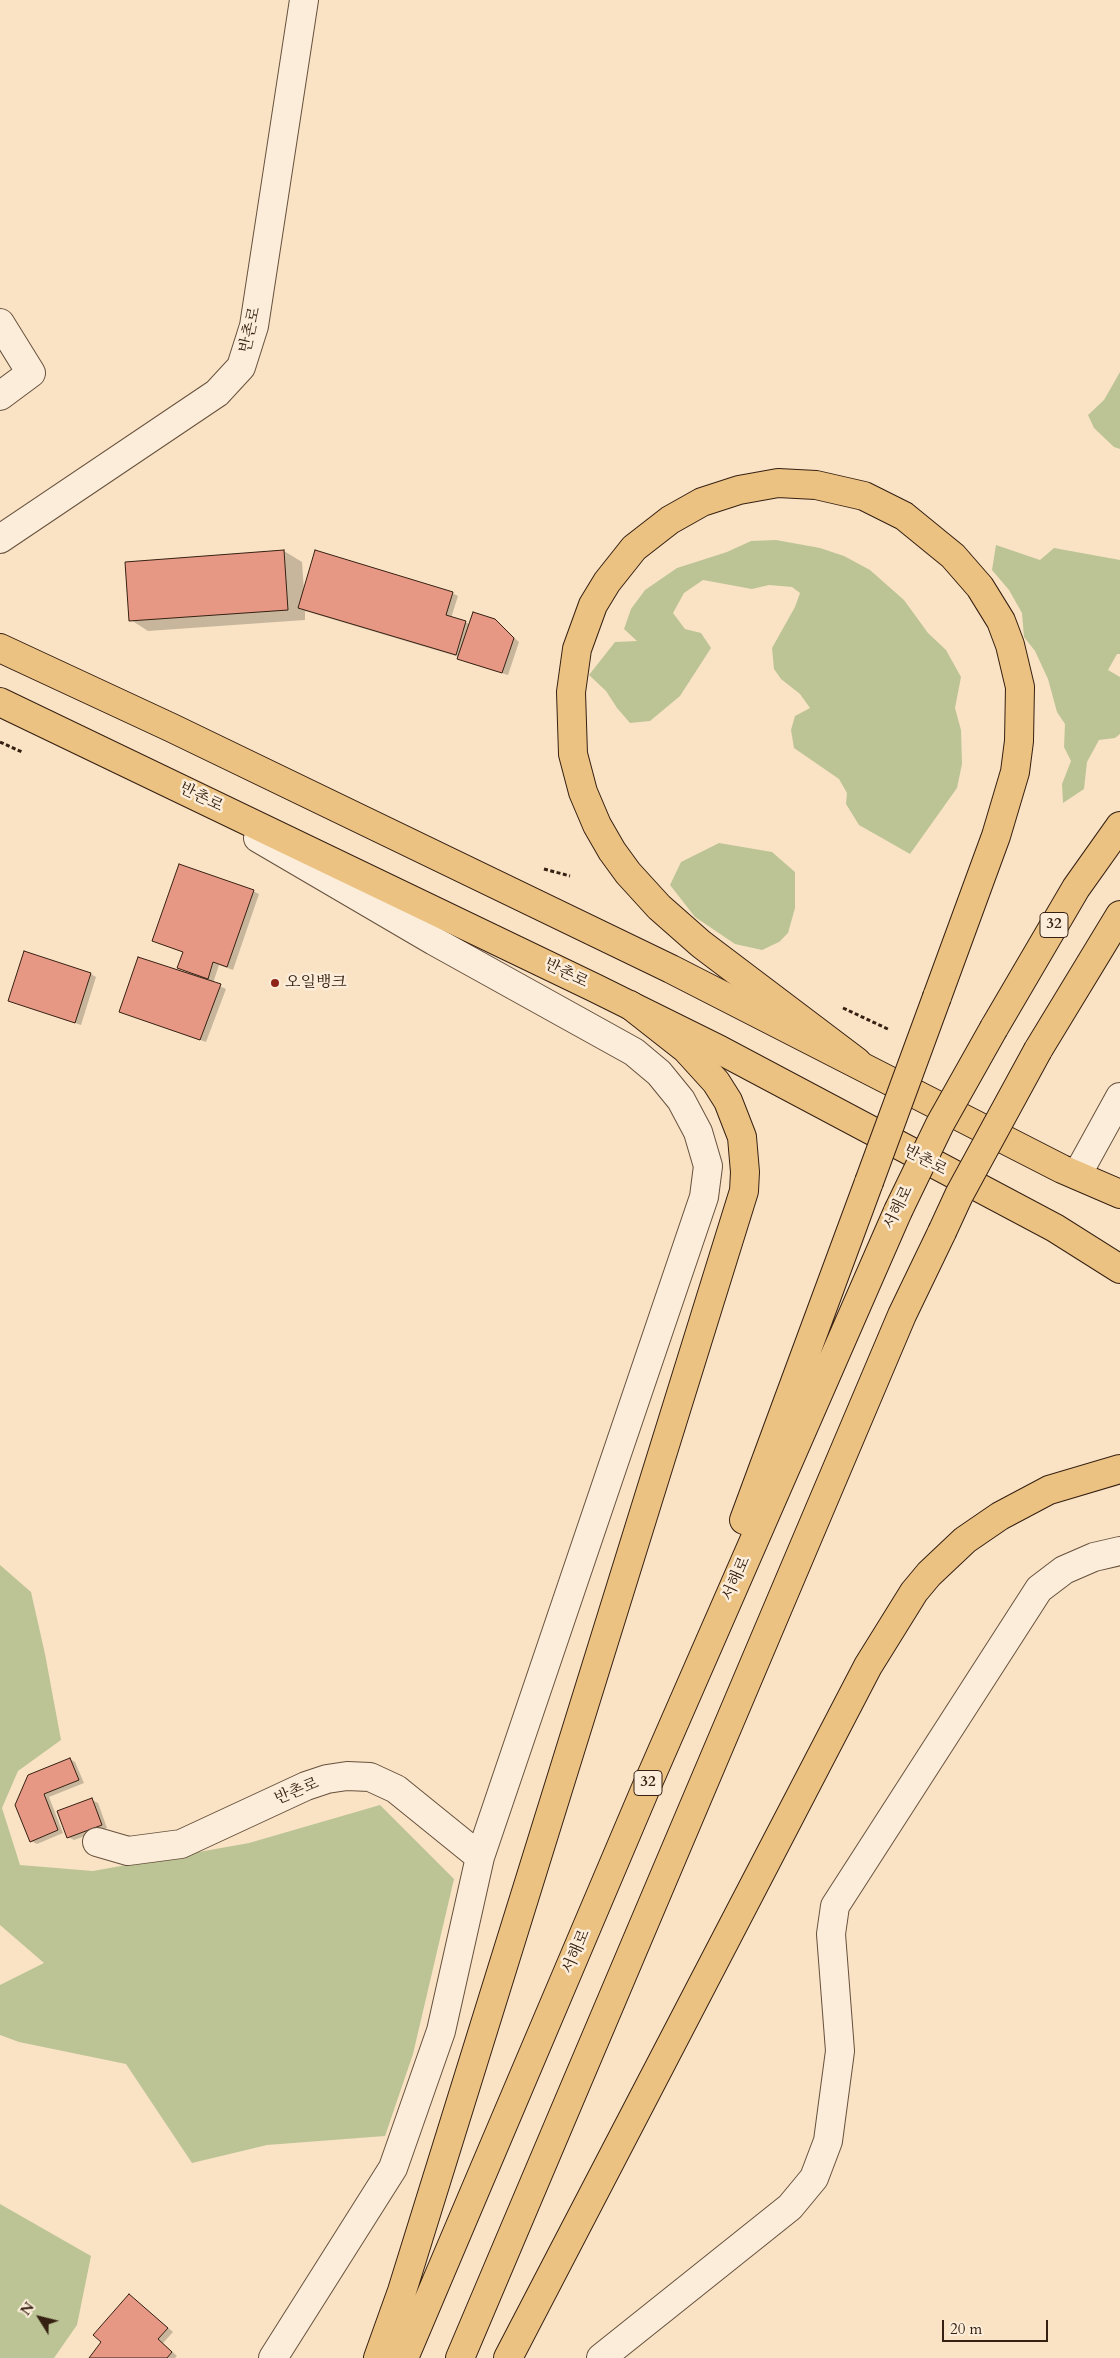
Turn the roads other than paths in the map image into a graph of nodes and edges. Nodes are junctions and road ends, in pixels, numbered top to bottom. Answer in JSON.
{"nodes":[{"id":1,"x":304,"y":0,"type":"edge"},
{"id":2,"x":0,"y":323,"type":"edge"},
{"id":3,"x":0,"y":396,"type":"edge"},
{"id":4,"x":0,"y":539,"type":"edge"},
{"id":5,"x":0,"y":648,"type":"edge"},
{"id":6,"x":0,"y":702,"type":"edge"},
{"id":7,"x":138,"y":767,"type":"junction"},
{"id":8,"x":1120,"y":826,"type":"edge"},
{"id":9,"x":1120,"y":915,"type":"edge"},
{"id":10,"x":630,"y":1005,"type":"junction"},
{"id":11,"x":857,"y":1062,"type":"junction"},
{"id":12,"x":1120,"y":1097,"type":"edge"},
{"id":13,"x":1077,"y":1175,"type":"junction"},
{"id":14,"x":1120,"y":1194,"type":"edge"},
{"id":15,"x":1120,"y":1268,"type":"edge"},
{"id":16,"x":1120,"y":1469,"type":"edge"},
{"id":17,"x":1120,"y":1483,"type":"edge"},
{"id":18,"x":1049,"y":1490,"type":"junction"},
{"id":19,"x":1120,"y":1551,"type":"edge"},
{"id":20,"x":645,"y":1790,"type":"junction"},
{"id":21,"x":97,"y":1842,"type":"dead end"},
{"id":22,"x":480,"y":1857,"type":"junction"},
{"id":23,"x":273,"y":2358,"type":"edge"},
{"id":24,"x":378,"y":2358,"type":"edge"},
{"id":25,"x":404,"y":2358,"type":"edge"},
{"id":26,"x":460,"y":2358,"type":"edge"},
{"id":27,"x":508,"y":2358,"type":"edge"},
{"id":28,"x":601,"y":2358,"type":"edge"}],
"edges":[{"from":1,"to":4,"type":"street","name":"반촌로"},
{"from":2,"to":3,"type":"street"},
{"from":5,"to":11,"type":"main road"},
{"from":6,"to":7,"type":"main road","name":"반촌로"},
{"from":7,"to":10,"type":"main road","name":"반촌로"},
{"from":7,"to":22,"type":"street"},
{"from":8,"to":20,"type":"main road","name":"서해로","number":"32","bridge":true},
{"from":9,"to":26,"type":"main road","bridge":true},
{"from":10,"to":15,"type":"main road","name":"반촌로"},
{"from":10,"to":24,"type":"main road"},
{"from":11,"to":13,"type":"main road"},
{"from":11,"to":20,"type":"main road","bridge":true},
{"from":12,"to":13,"type":"street"},
{"from":13,"to":14,"type":"main road"},
{"from":16,"to":18,"type":"main road"},
{"from":17,"to":18,"type":"main road"},
{"from":18,"to":27,"type":"main road"},
{"from":19,"to":28,"type":"street"},
{"from":20,"to":25,"type":"main road","name":"서해로","number":"32"},
{"from":21,"to":22,"type":"street","name":"반촌로"},
{"from":22,"to":23,"type":"street"}]}
